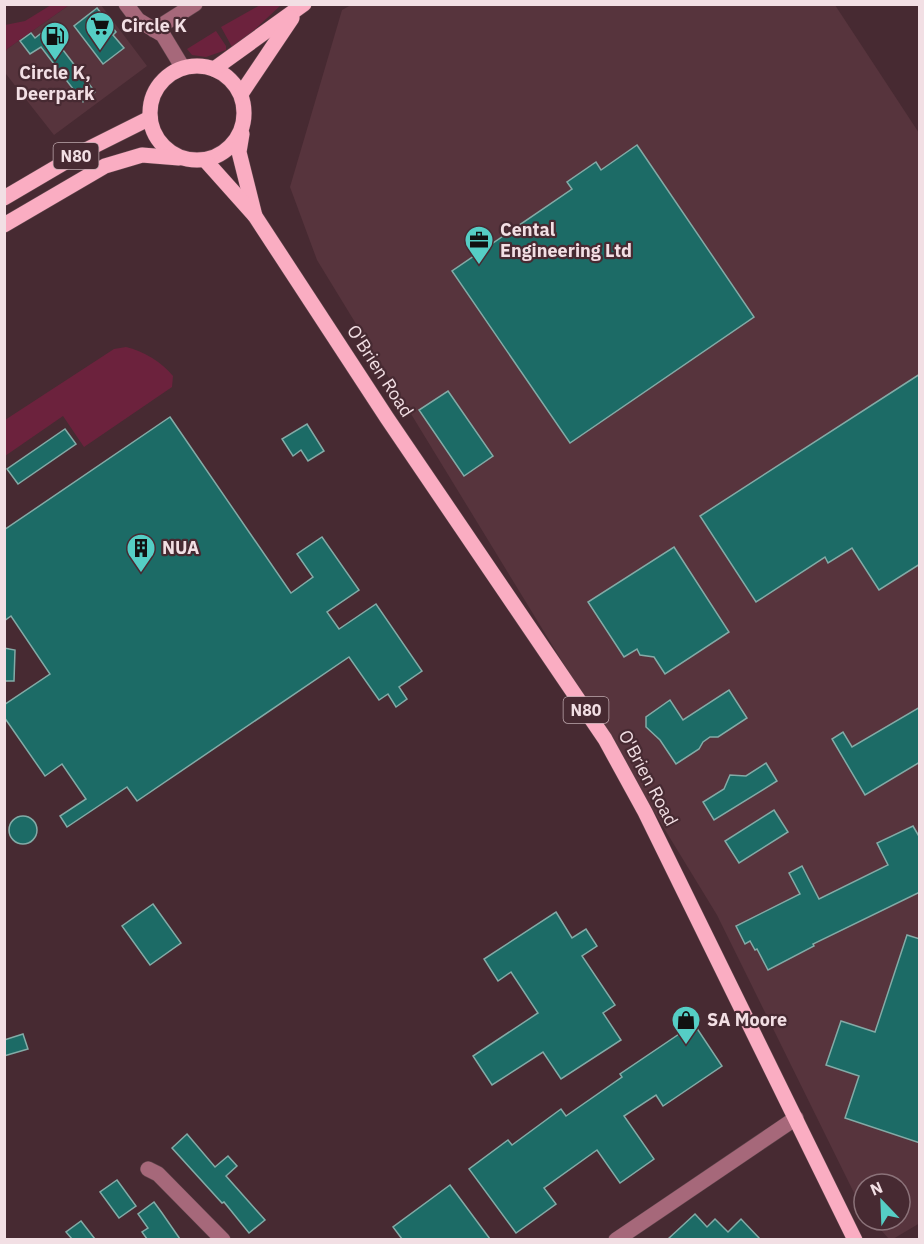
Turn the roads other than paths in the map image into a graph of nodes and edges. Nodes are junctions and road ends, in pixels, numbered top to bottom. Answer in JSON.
{"nodes":[{"id":1,"x":126,"y":4,"type":"edge"},
{"id":2,"x":195,"y":4,"type":"edge"},
{"id":3,"x":301,"y":8,"type":"edge"},
{"id":4,"x":154,"y":30,"type":"junction"},
{"id":5,"x":183,"y":68,"type":"junction"},
{"id":6,"x":214,"y":69,"type":"junction"},
{"id":7,"x":241,"y":94,"type":"junction"},
{"id":8,"x":150,"y":118,"type":"junction"},
{"id":9,"x":244,"y":124,"type":"junction"},
{"id":10,"x":181,"y":158,"type":"junction"},
{"id":11,"x":205,"y":160,"type":"junction"},
{"id":12,"x":4,"y":198,"type":"edge"},
{"id":13,"x":255,"y":216,"type":"junction"},
{"id":14,"x":4,"y":225,"type":"edge"},
{"id":15,"x":796,"y":1118,"type":"junction"},
{"id":16,"x":148,"y":1169,"type":"dead end"},
{"id":17,"x":223,"y":1239,"type":"edge"},
{"id":18,"x":616,"y":1239,"type":"edge"},
{"id":19,"x":855,"y":1239,"type":"edge"}],
"edges":[{"from":1,"to":4,"type":"street"},
{"from":2,"to":4,"type":"street"},
{"from":3,"to":6,"type":"main road"},
{"from":3,"to":7,"type":"main road"},
{"from":4,"to":5,"type":"street"},
{"from":5,"to":6,"type":"main road"},
{"from":5,"to":8,"type":"main road"},
{"from":6,"to":7,"type":"main road"},
{"from":7,"to":9,"type":"main road","number":"N80"},
{"from":8,"to":10,"type":"main road"},
{"from":8,"to":12,"type":"main road","number":"N80"},
{"from":9,"to":11,"type":"main road"},
{"from":9,"to":13,"type":"main road","name":"O'Brien Road","number":"N80"},
{"from":10,"to":11,"type":"main road","number":"N80"},
{"from":10,"to":14,"type":"main road","number":"N80"},
{"from":11,"to":13,"type":"main road","name":"O'Brien Road","number":"N80"},
{"from":13,"to":15,"type":"main road","name":"O'Brien Road","number":"N80"},
{"from":15,"to":18,"type":"street"},
{"from":15,"to":19,"type":"main road","name":"O'Brien Road","number":"N80"},
{"from":16,"to":17,"type":"street"}]}
